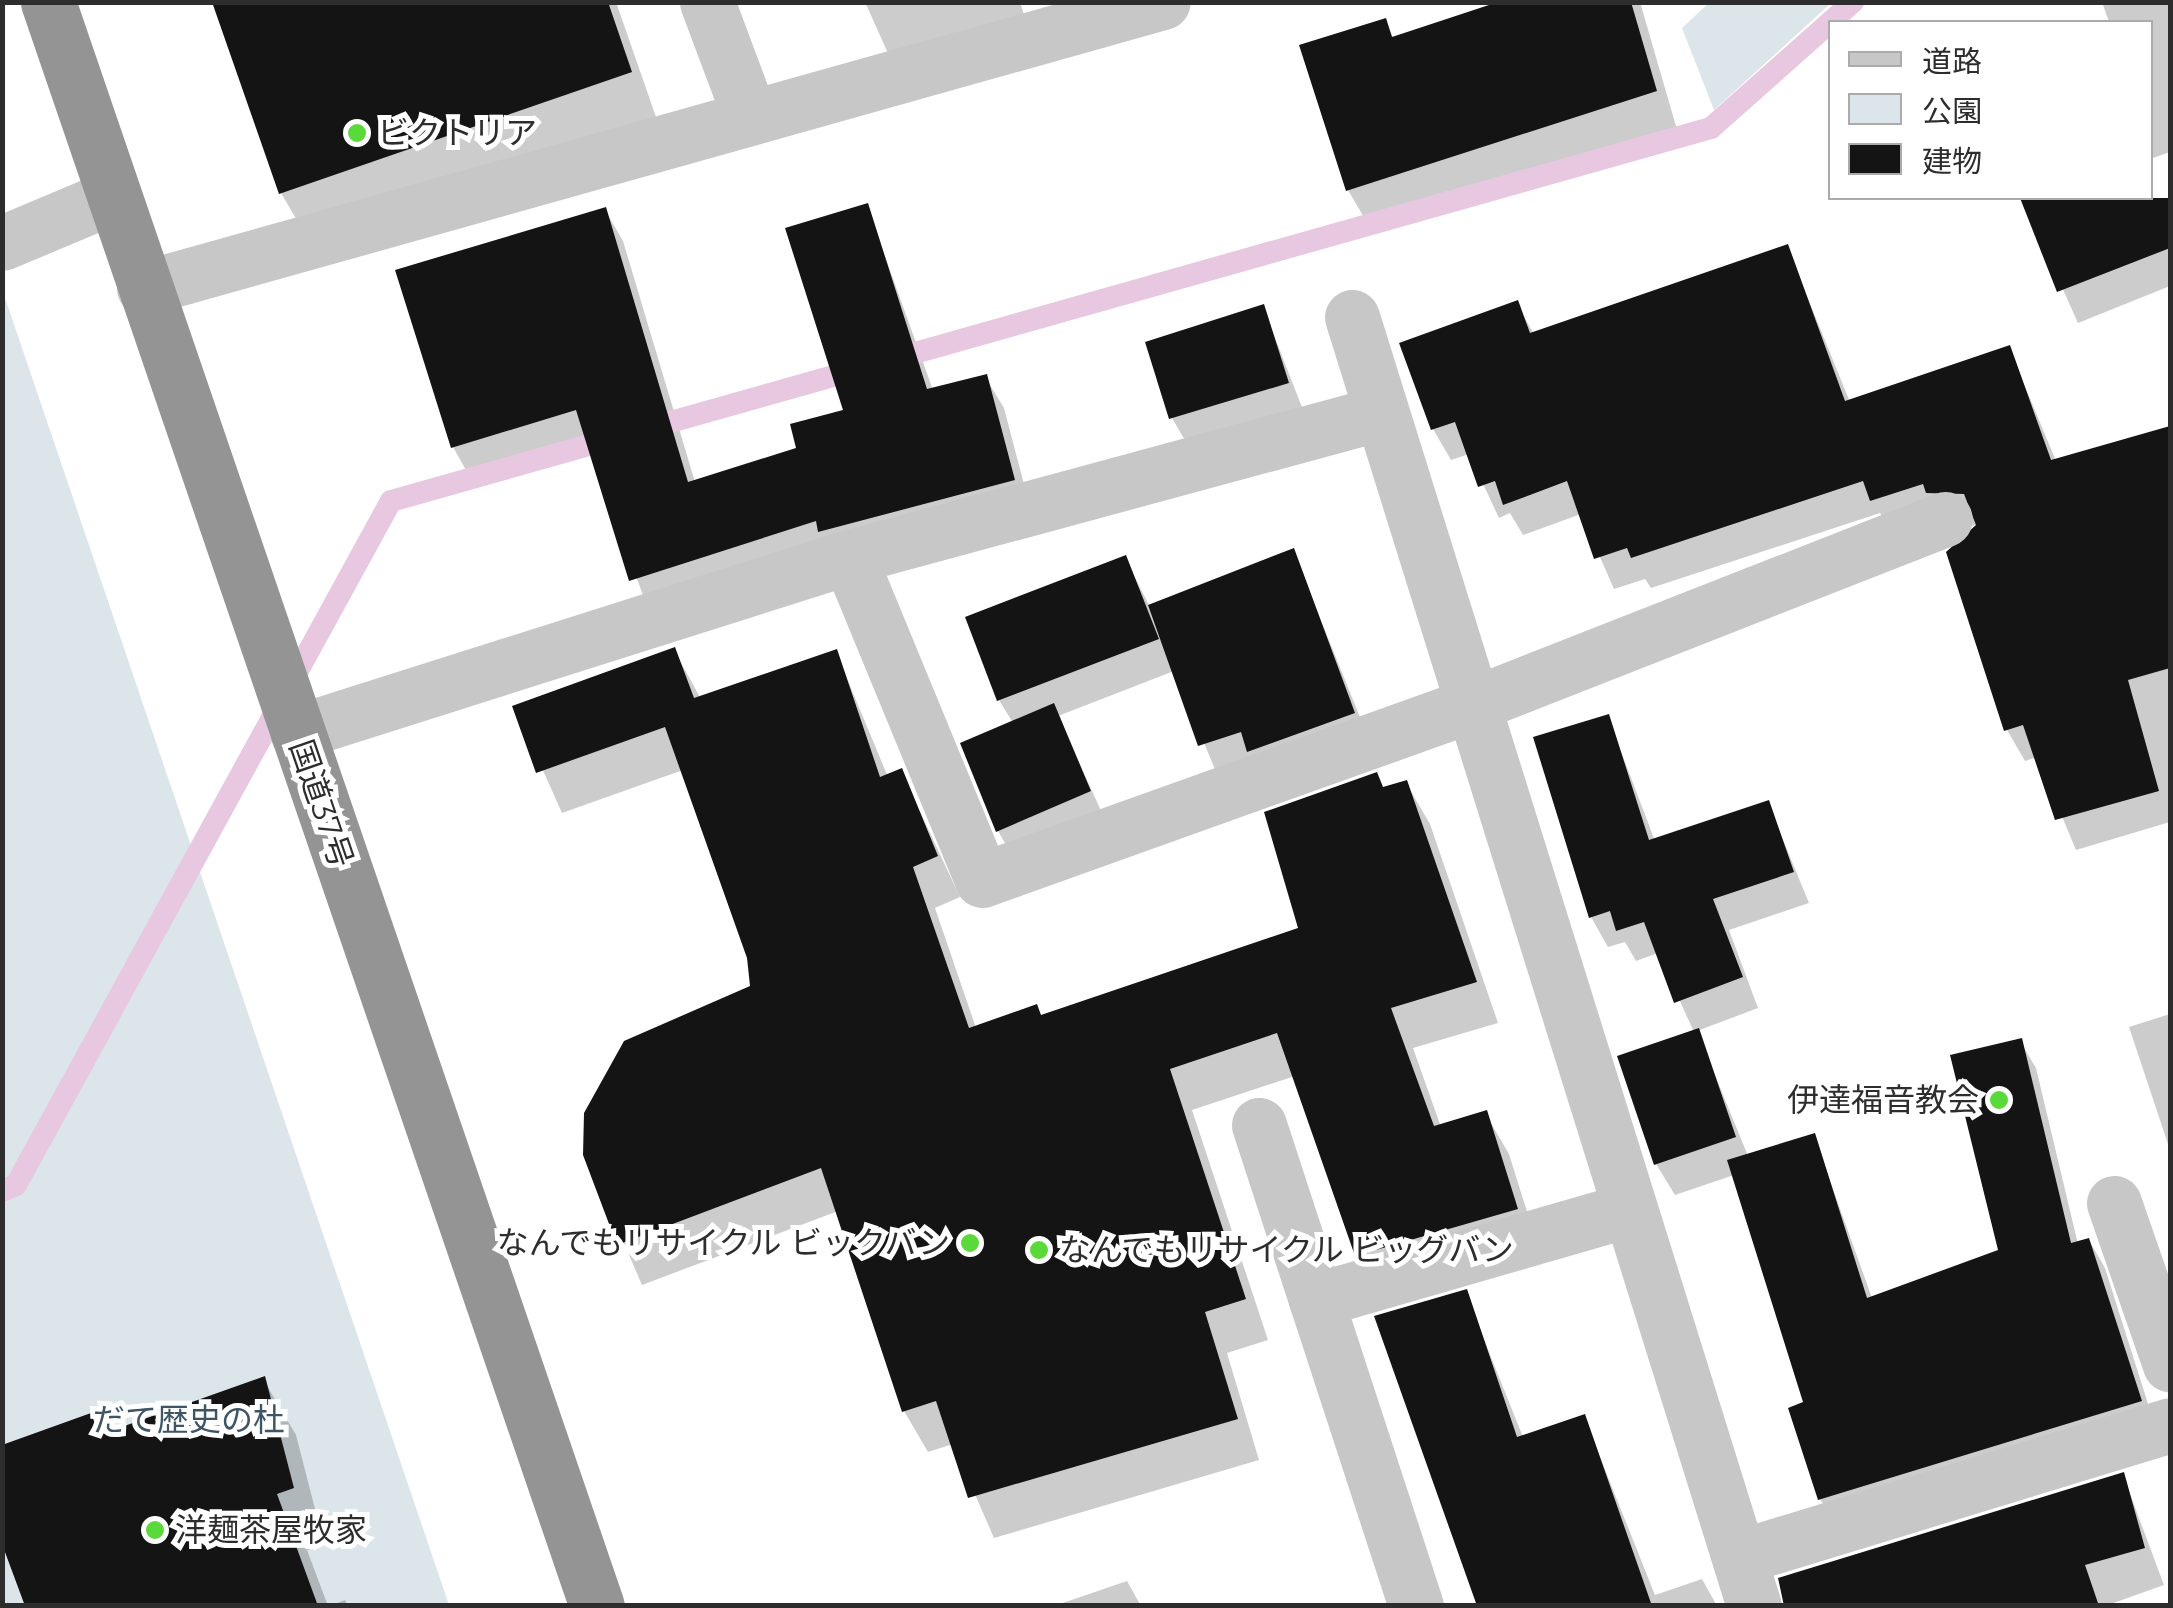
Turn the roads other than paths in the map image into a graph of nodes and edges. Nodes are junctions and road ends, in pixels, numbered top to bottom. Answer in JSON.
{"nodes":[{"id":1,"x":48,"y":2,"type":"edge"},
{"id":2,"x":707,"y":2,"type":"edge"},
{"id":3,"x":1163,"y":2,"type":"edge"},
{"id":4,"x":750,"y":117,"type":"junction"},
{"id":5,"x":114,"y":196,"type":"junction"},
{"id":6,"x":2,"y":243,"type":"edge"},
{"id":7,"x":144,"y":288,"type":"junction"},
{"id":8,"x":1352,"y":317,"type":"dead end"},
{"id":9,"x":1381,"y":413,"type":"junction"},
{"id":10,"x":1945,"y":519,"type":"dead end"},
{"id":11,"x":849,"y":557,"type":"junction"},
{"id":12,"x":1470,"y":705,"type":"junction"},
{"id":13,"x":296,"y":732,"type":"junction"},
{"id":14,"x":1259,"y":1125,"type":"dead end"},
{"id":15,"x":2114,"y":1203,"type":"dead end"},
{"id":16,"x":1628,"y":1210,"type":"junction"},
{"id":17,"x":1316,"y":1300,"type":"junction"},
{"id":18,"x":2170,"y":1365,"type":"edge"},
{"id":19,"x":2170,"y":1426,"type":"edge"},
{"id":20,"x":1746,"y":1582,"type":"edge"},
{"id":21,"x":597,"y":1606,"type":"edge"},
{"id":22,"x":1416,"y":1606,"type":"edge"}],
"edges":[{"from":1,"to":5,"type":"highway","name":"国道37号"},
{"from":2,"to":4,"type":"street"},
{"from":3,"to":4,"type":"street"},
{"from":4,"to":7,"type":"street"},
{"from":5,"to":6,"type":"street"},
{"from":5,"to":7,"type":"highway","name":"国道37号"},
{"from":7,"to":13,"type":"highway","name":"国道37号"},
{"from":8,"to":9,"type":"street"},
{"from":9,"to":11,"type":"street"},
{"from":9,"to":12,"type":"street"},
{"from":10,"to":12,"type":"street"},
{"from":11,"to":12,"type":"street"},
{"from":11,"to":13,"type":"street"},
{"from":12,"to":16,"type":"street"},
{"from":13,"to":21,"type":"highway","name":"国道37号"},
{"from":14,"to":17,"type":"street"},
{"from":15,"to":18,"type":"street"},
{"from":16,"to":17,"type":"street"},
{"from":16,"to":20,"type":"street"},
{"from":17,"to":22,"type":"street"},
{"from":19,"to":20,"type":"street"}]}
